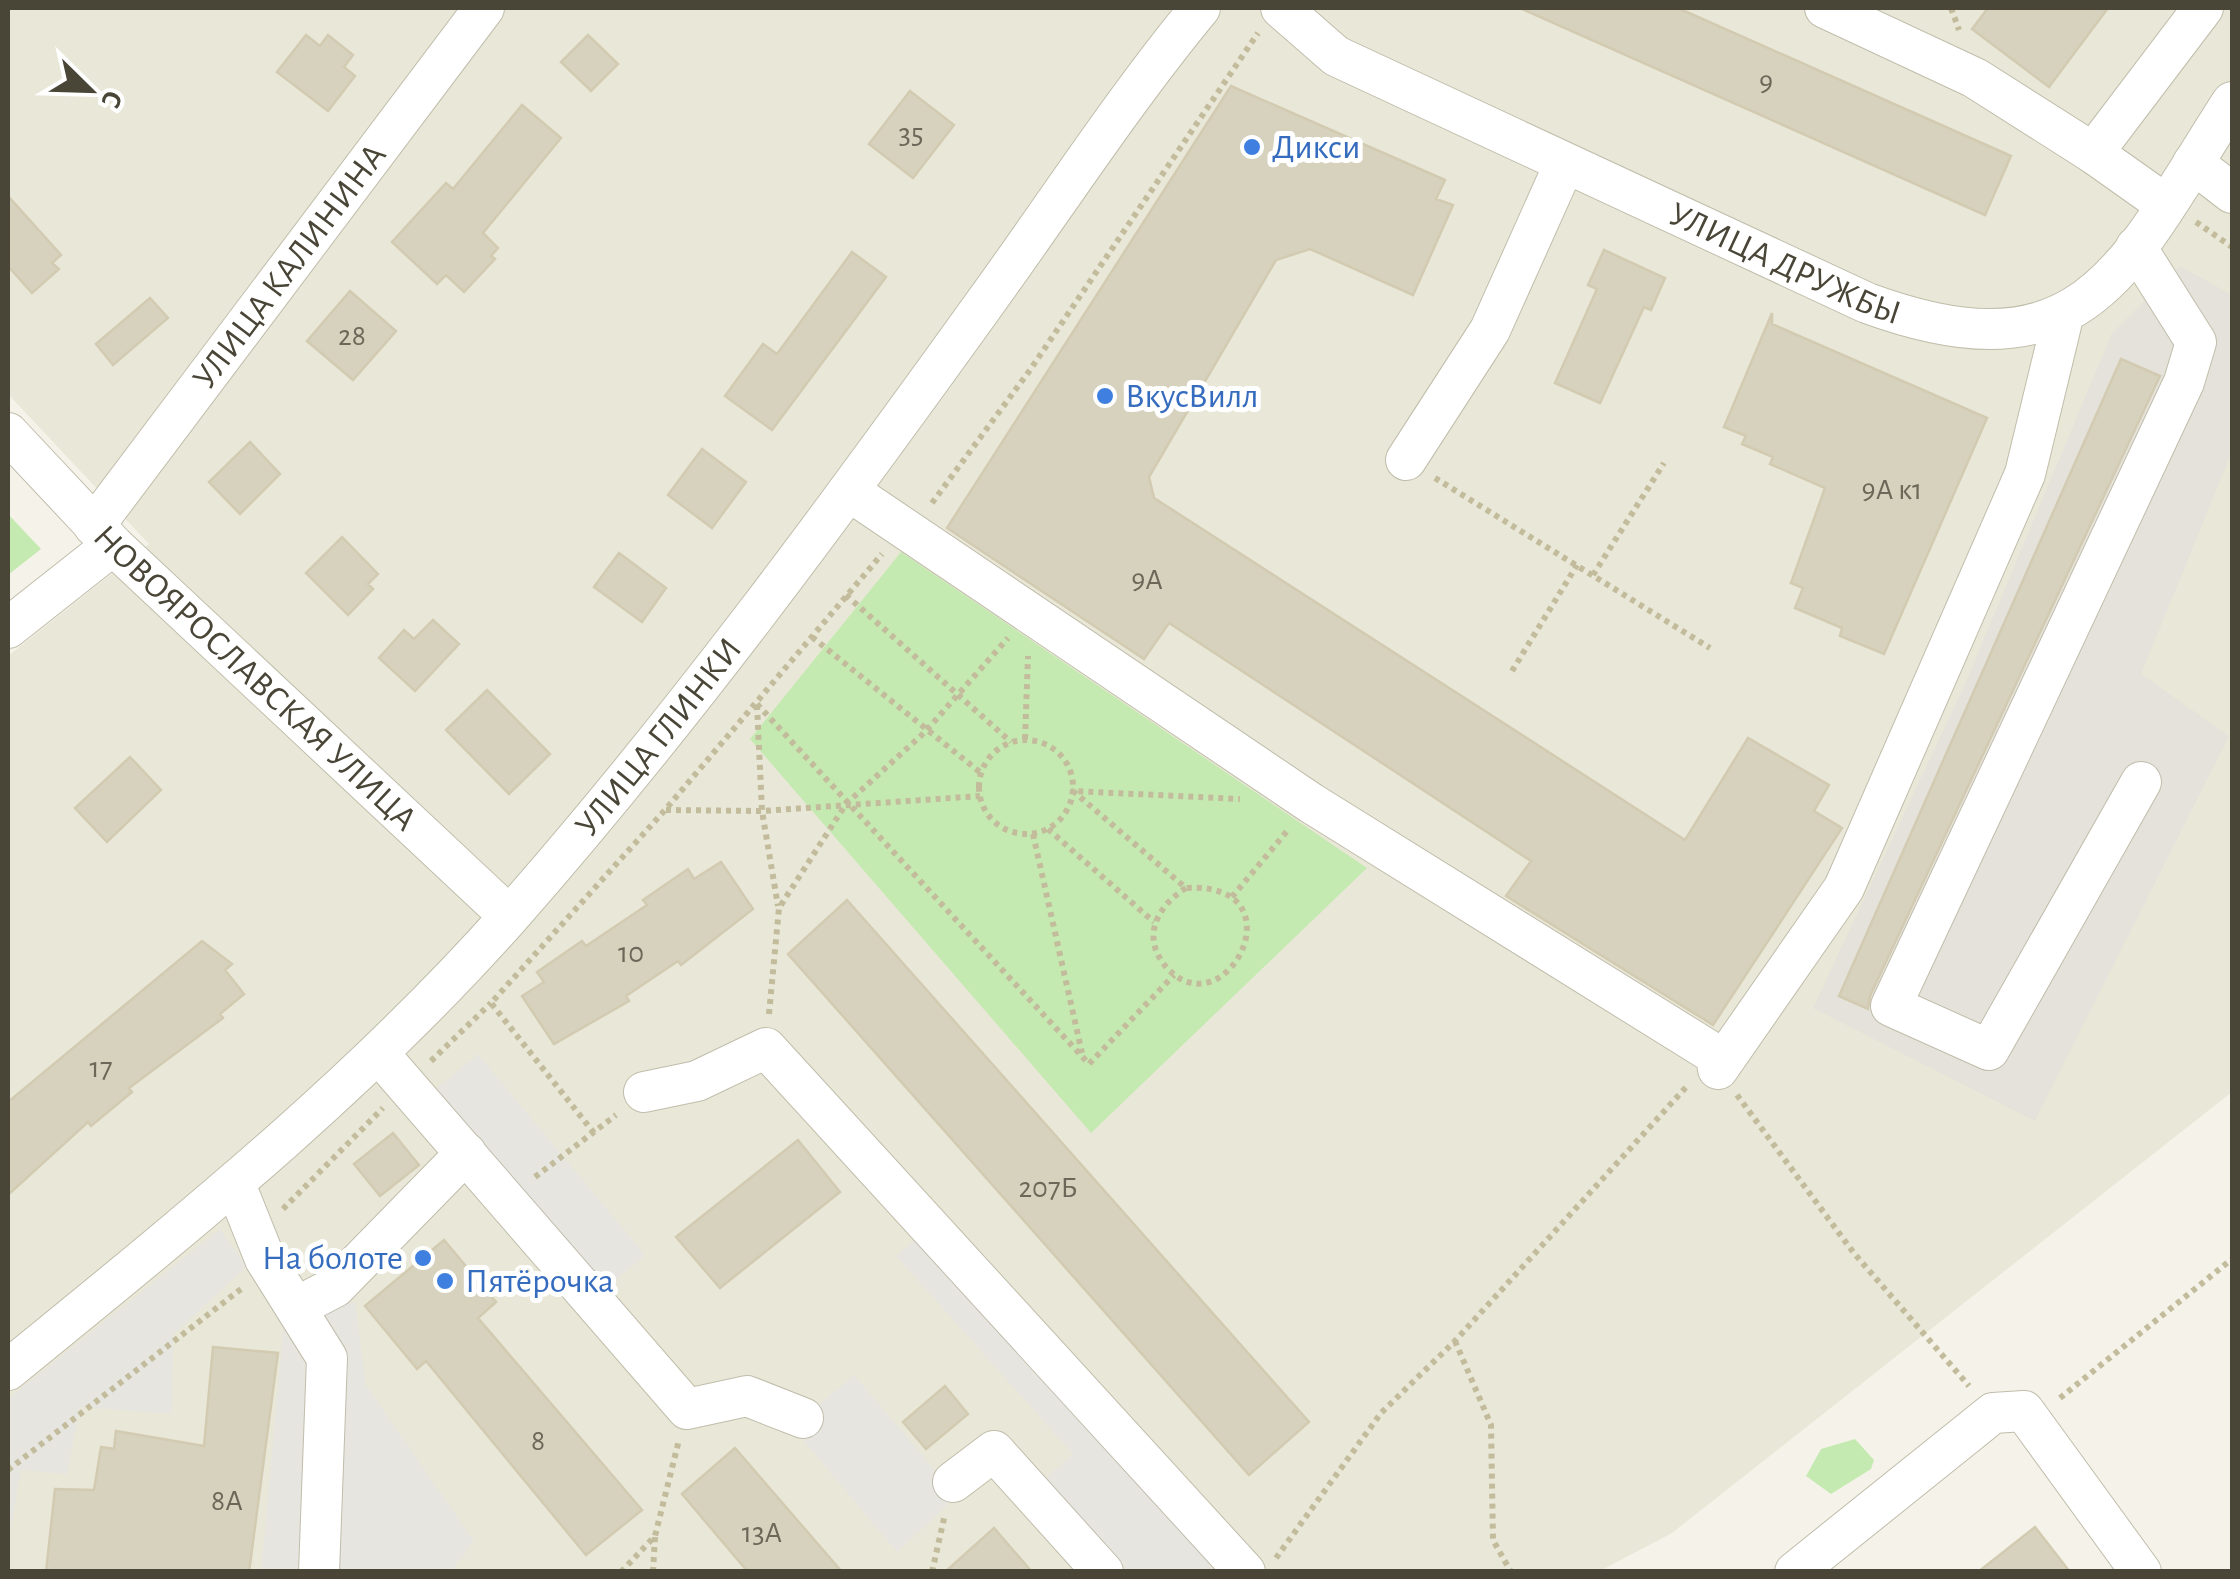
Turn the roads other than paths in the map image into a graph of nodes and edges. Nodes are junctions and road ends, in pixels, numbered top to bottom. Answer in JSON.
{"nodes":[{"id":1,"x":484,"y":8,"type":"edge"},
{"id":2,"x":1200,"y":8,"type":"edge"},
{"id":3,"x":1825,"y":8,"type":"edge"},
{"id":4,"x":2204,"y":8,"type":"edge"},
{"id":5,"x":1273,"y":15,"type":"edge"},
{"id":6,"x":2232,"y":102,"type":"edge"},
{"id":7,"x":2093,"y":153,"type":"junction"},
{"id":8,"x":2193,"y":163,"type":"junction"},
{"id":9,"x":1564,"y":165,"type":"junction"},
{"id":10,"x":2232,"y":193,"type":"edge"},
{"id":11,"x":2165,"y":204,"type":"junction"},
{"id":12,"x":2136,"y":247,"type":"junction"},
{"id":13,"x":2063,"y":317,"type":"junction"},
{"id":14,"x":8,"y":433,"type":"edge"},
{"id":15,"x":1406,"y":460,"type":"road end"},
{"id":16,"x":850,"y":491,"type":"junction"},
{"id":17,"x":104,"y":535,"type":"junction"},
{"id":18,"x":8,"y":628,"type":"edge"},
{"id":19,"x":2142,"y":782,"type":"dead end"},
{"id":20,"x":509,"y":916,"type":"junction"},
{"id":21,"x":379,"y":1054,"type":"junction"},
{"id":22,"x":644,"y":1092,"type":"road end"},
{"id":23,"x":466,"y":1153,"type":"junction"},
{"id":24,"x":236,"y":1184,"type":"junction"},
{"id":25,"x":297,"y":1307,"type":"junction"},
{"id":26,"x":8,"y":1370,"type":"edge"},
{"id":27,"x":803,"y":1418,"type":"dead end"},
{"id":28,"x":953,"y":1482,"type":"road end"},
{"id":29,"x":318,"y":1572,"type":"edge"},
{"id":30,"x":1103,"y":1572,"type":"edge"},
{"id":31,"x":1245,"y":1572,"type":"edge"},
{"id":32,"x":1795,"y":1572,"type":"edge"},
{"id":33,"x":2141,"y":1572,"type":"edge"}],
"edges":[{"from":1,"to":17,"type":"street","name":"УЛИЦА КАЛИНИНА"},
{"from":2,"to":16,"type":"street","name":"УЛИЦА ГЛИНКИ"},
{"from":3,"to":7,"type":"street"},
{"from":4,"to":7,"type":"street"},
{"from":5,"to":9,"type":"street","name":"УЛИЦА ДРУЖБЫ"},
{"from":6,"to":8,"type":"street","name":"УЛИЦА ДРУЖБЫ"},
{"from":7,"to":11,"type":"street"},
{"from":8,"to":10,"type":"street"},
{"from":8,"to":11,"type":"street","name":"УЛИЦА ДРУЖБЫ"},
{"from":9,"to":13,"type":"street","name":"УЛИЦА ДРУЖБЫ"},
{"from":9,"to":15,"type":"street"},
{"from":11,"to":12,"type":"street","name":"УЛИЦА ДРУЖБЫ"},
{"from":12,"to":13,"type":"street","name":"УЛИЦА ДРУЖБЫ"},
{"from":12,"to":19,"type":"street"},
{"from":13,"to":16,"type":"street"},
{"from":14,"to":17,"type":"street","name":"НОВОЯРОСЛАВСКАЯ УЛИЦА"},
{"from":16,"to":20,"type":"street","name":"УЛИЦА ГЛИНКИ"},
{"from":17,"to":18,"type":"street","name":"УЛИЦА КАЛИНИНА"},
{"from":17,"to":20,"type":"street","name":"НОВОЯРОСЛАВСКАЯ УЛИЦА"},
{"from":20,"to":21,"type":"street","name":"УЛИЦА ГЛИНКИ"},
{"from":21,"to":23,"type":"street"},
{"from":21,"to":24,"type":"street","name":"УЛИЦА ГЛИНКИ"},
{"from":22,"to":31,"type":"street"},
{"from":23,"to":25,"type":"street"},
{"from":23,"to":27,"type":"street"},
{"from":24,"to":25,"type":"street"},
{"from":24,"to":26,"type":"street","name":"УЛИЦА ГЛИНКИ"},
{"from":25,"to":29,"type":"street"},
{"from":28,"to":30,"type":"street"},
{"from":32,"to":33,"type":"street"}]}
